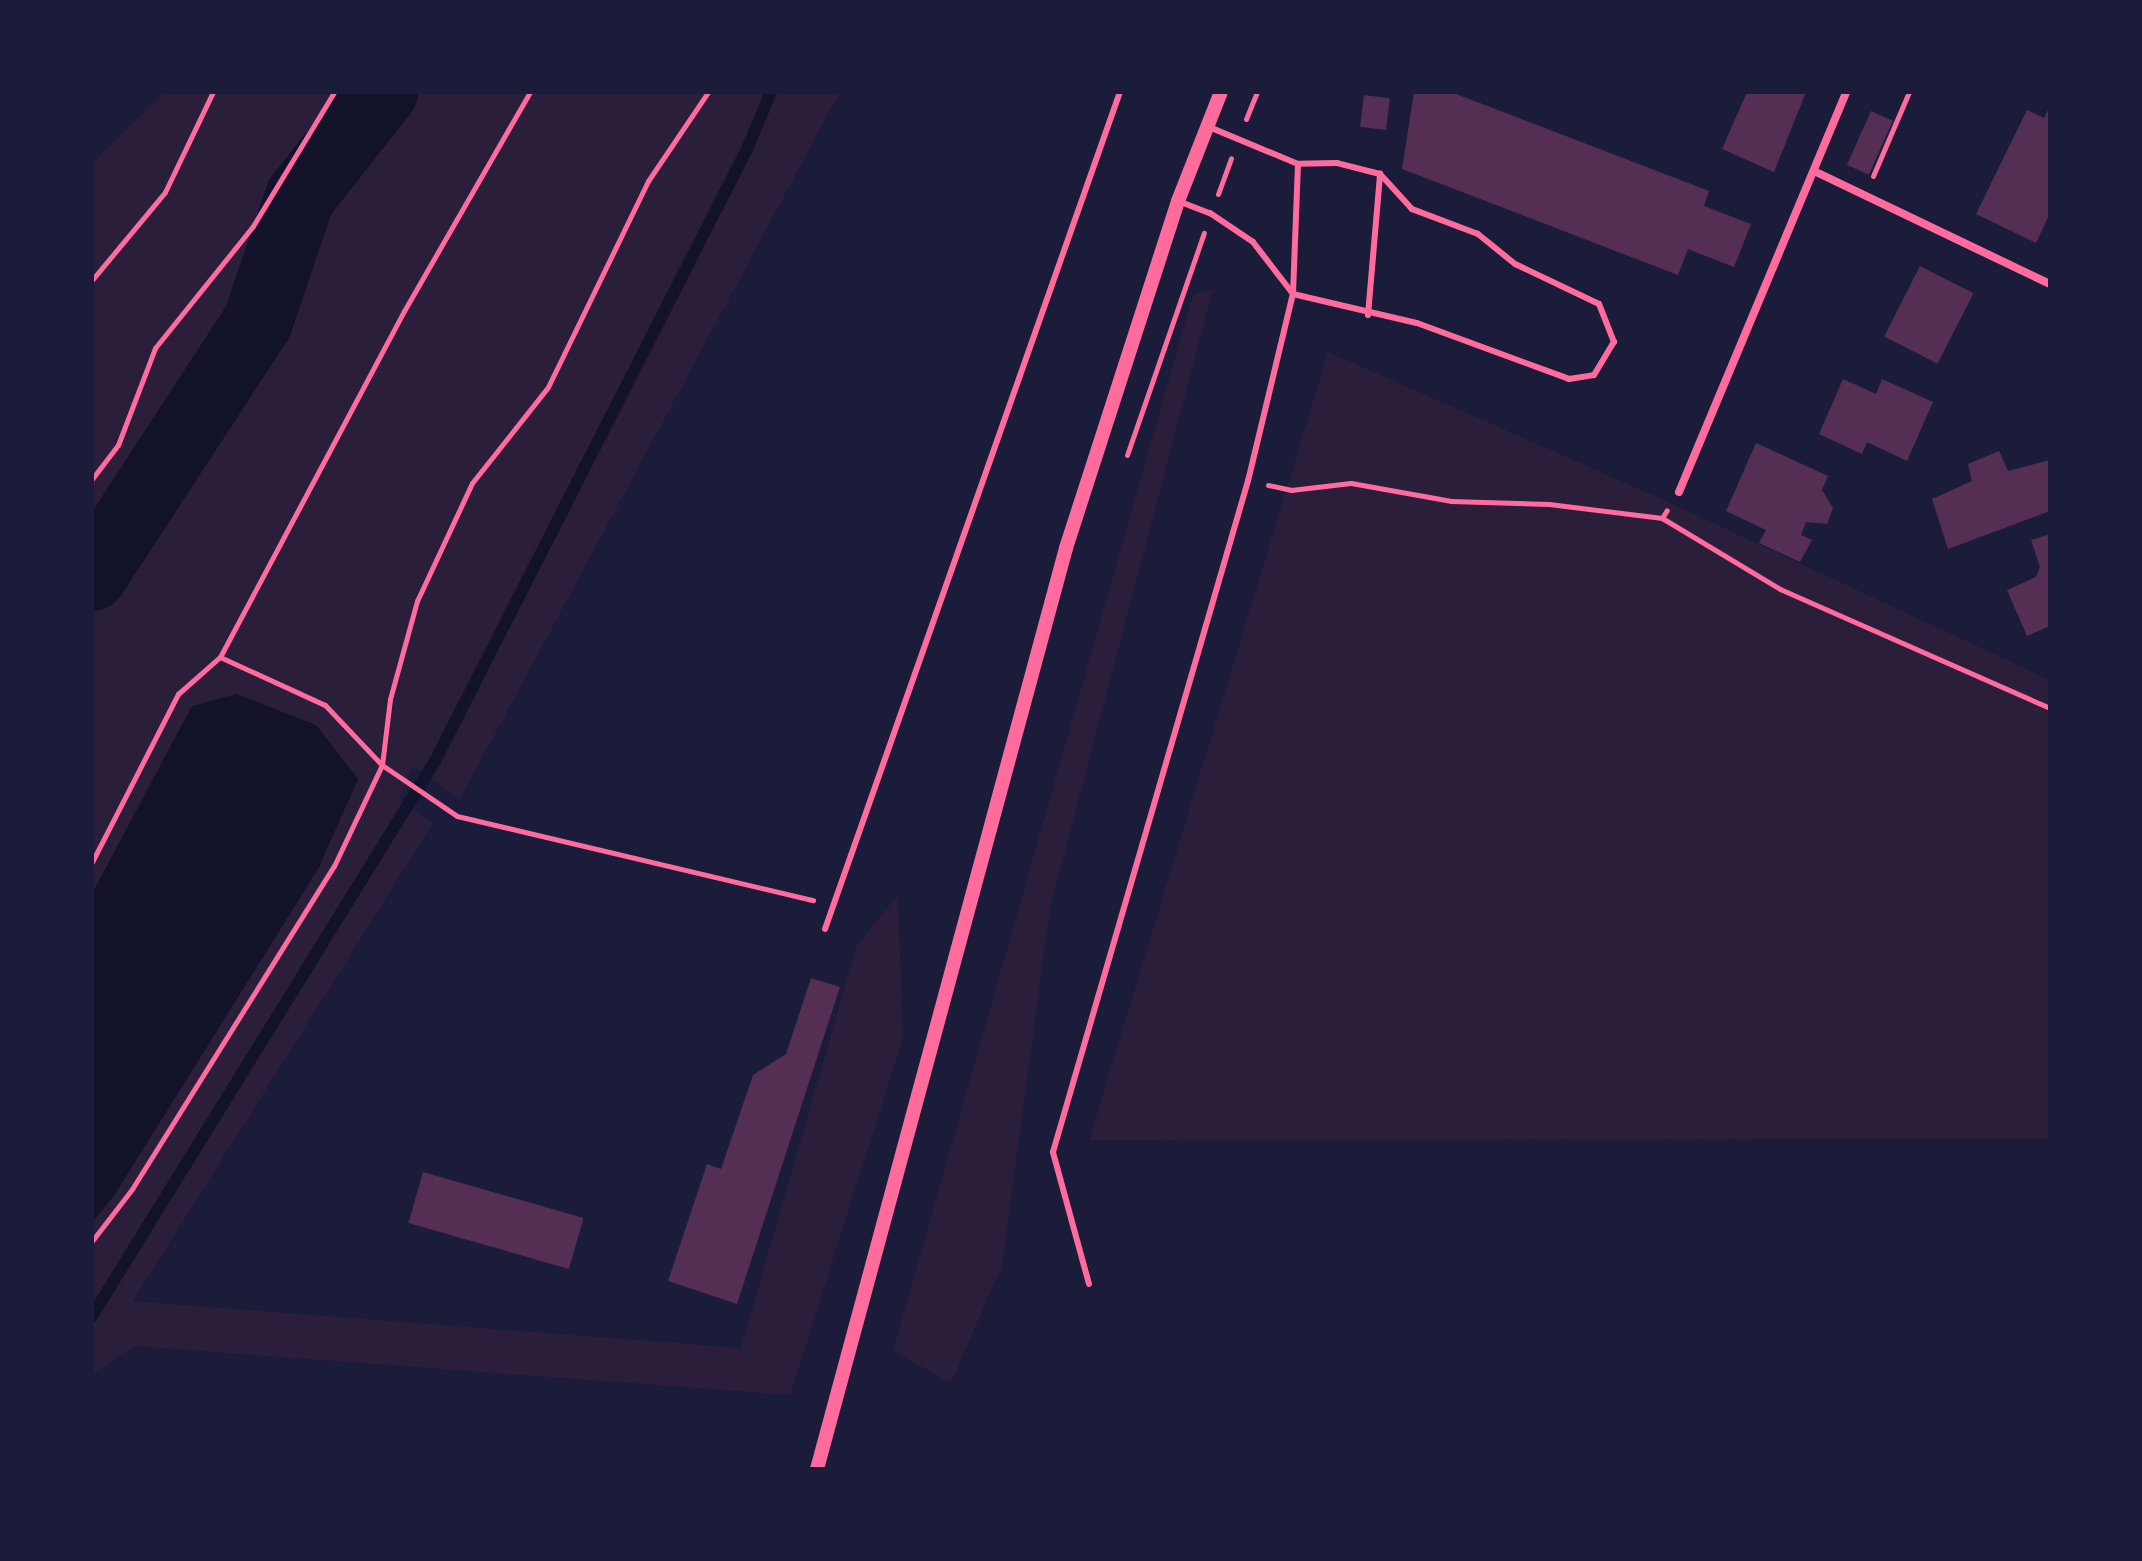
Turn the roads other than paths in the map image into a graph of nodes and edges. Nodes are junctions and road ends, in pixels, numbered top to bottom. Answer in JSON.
{"nodes":[{"id":1,"x":1120,"y":92,"type":"edge"},
{"id":2,"x":1221,"y":92,"type":"edge"},
{"id":3,"x":1846,"y":92,"type":"edge"},
{"id":4,"x":1207,"y":126,"type":"junction"},
{"id":5,"x":1298,"y":164,"type":"junction"},
{"id":6,"x":1814,"y":171,"type":"junction"},
{"id":7,"x":1380,"y":174,"type":"junction"},
{"id":8,"x":1178,"y":201,"type":"junction"},
{"id":9,"x":2050,"y":284,"type":"edge"},
{"id":10,"x":1293,"y":294,"type":"junction"},
{"id":11,"x":1368,"y":315,"type":"junction"},
{"id":12,"x":1679,"y":492,"type":"road end"},
{"id":13,"x":825,"y":929,"type":"dead end"},
{"id":14,"x":1089,"y":1284,"type":"dead end"},
{"id":15,"x":817,"y":1469,"type":"edge"}],
"edges":[{"from":1,"to":13,"type":"lane"},
{"from":2,"to":4,"type":"street"},
{"from":3,"to":6,"type":"street"},
{"from":4,"to":5,"type":"lane"},
{"from":4,"to":8,"type":"street"},
{"from":5,"to":7,"type":"lane"},
{"from":5,"to":10,"type":"lane"},
{"from":6,"to":9,"type":"street"},
{"from":6,"to":12,"type":"street"},
{"from":7,"to":11,"type":"lane"},
{"from":7,"to":11,"type":"lane"},
{"from":8,"to":10,"type":"lane"},
{"from":8,"to":15,"type":"street"},
{"from":10,"to":11,"type":"lane"},
{"from":10,"to":14,"type":"lane"}]}
